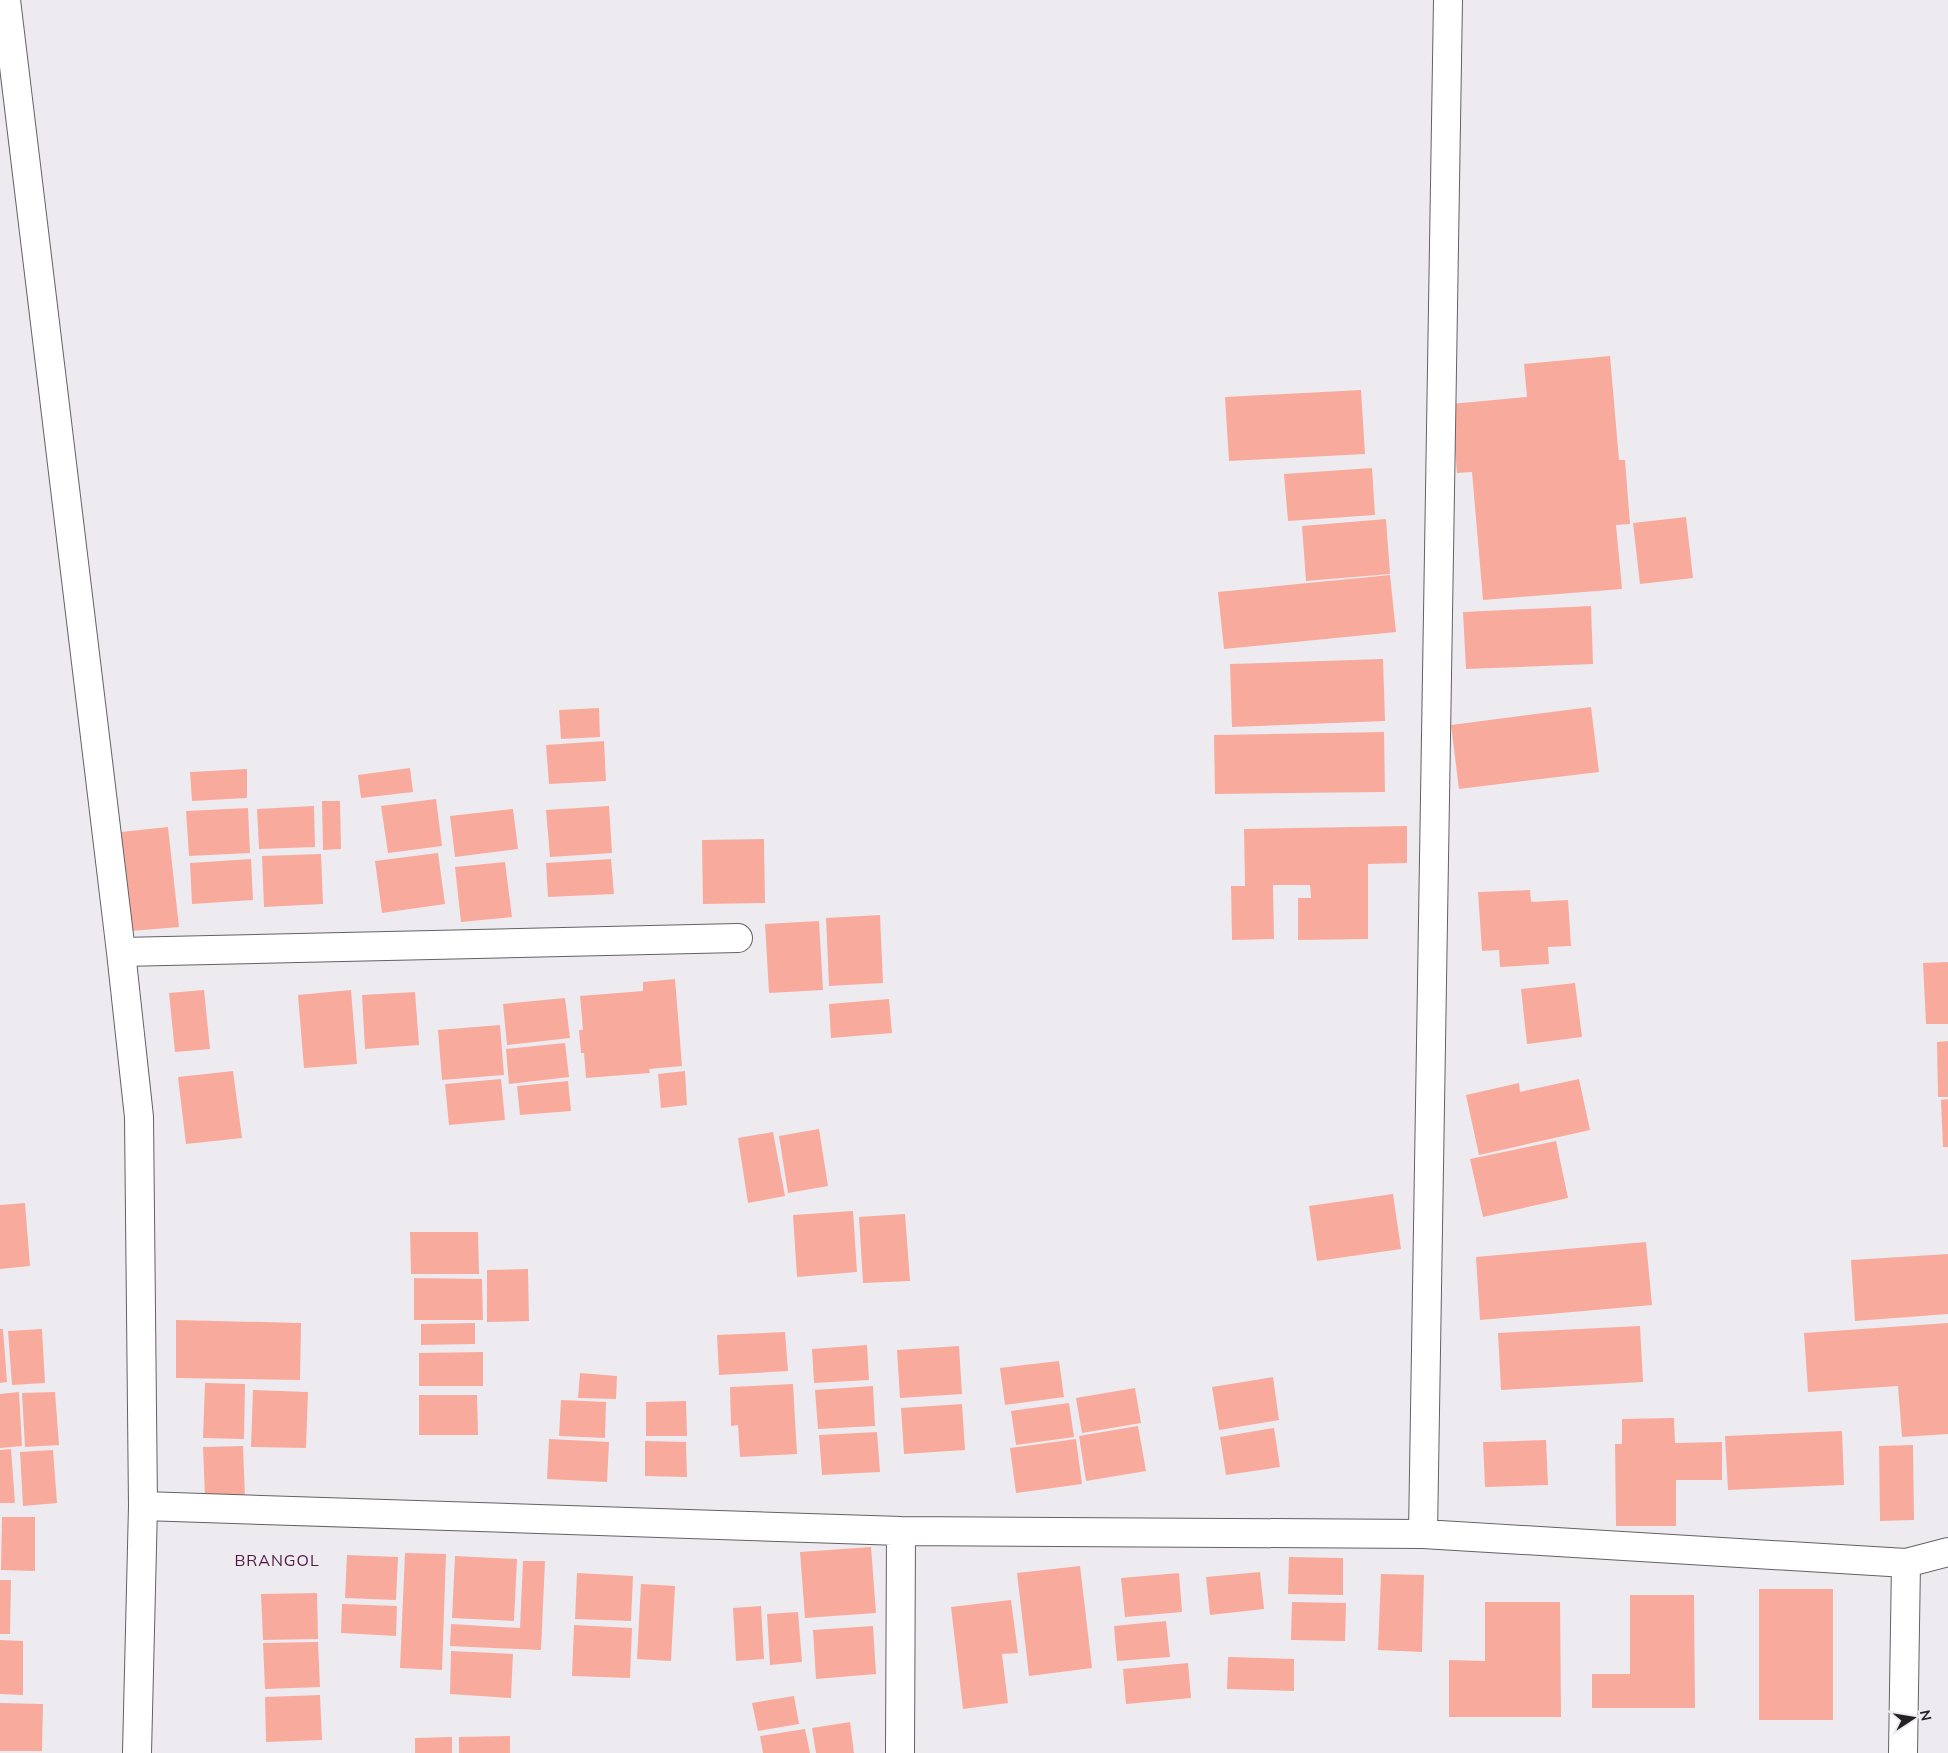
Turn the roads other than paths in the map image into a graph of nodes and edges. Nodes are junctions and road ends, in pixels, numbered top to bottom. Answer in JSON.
{"nodes":[{"id":1,"x":6,"y":0,"type":"edge"},
{"id":2,"x":1448,"y":0,"type":"edge"},
{"id":3,"x":738,"y":938,"type":"dead end"},
{"id":4,"x":122,"y":952,"type":"junction"},
{"id":5,"x":143,"y":1506,"type":"junction"},
{"id":6,"x":900,"y":1531,"type":"junction"},
{"id":7,"x":1423,"y":1534,"type":"junction"},
{"id":8,"x":1948,"y":1552,"type":"edge"},
{"id":9,"x":1906,"y":1563,"type":"junction"},
{"id":10,"x":137,"y":1753,"type":"edge"},
{"id":11,"x":900,"y":1753,"type":"edge"},
{"id":12,"x":1903,"y":1753,"type":"edge"}],
"edges":[{"from":1,"to":4,"type":"street"},
{"from":2,"to":7,"type":"street"},
{"from":3,"to":4,"type":"street"},
{"from":4,"to":5,"type":"street"},
{"from":5,"to":6,"type":"street"},
{"from":5,"to":10,"type":"street"},
{"from":6,"to":7,"type":"street"},
{"from":6,"to":11,"type":"street"},
{"from":7,"to":9,"type":"street"},
{"from":8,"to":9,"type":"street"},
{"from":9,"to":12,"type":"street"}]}
